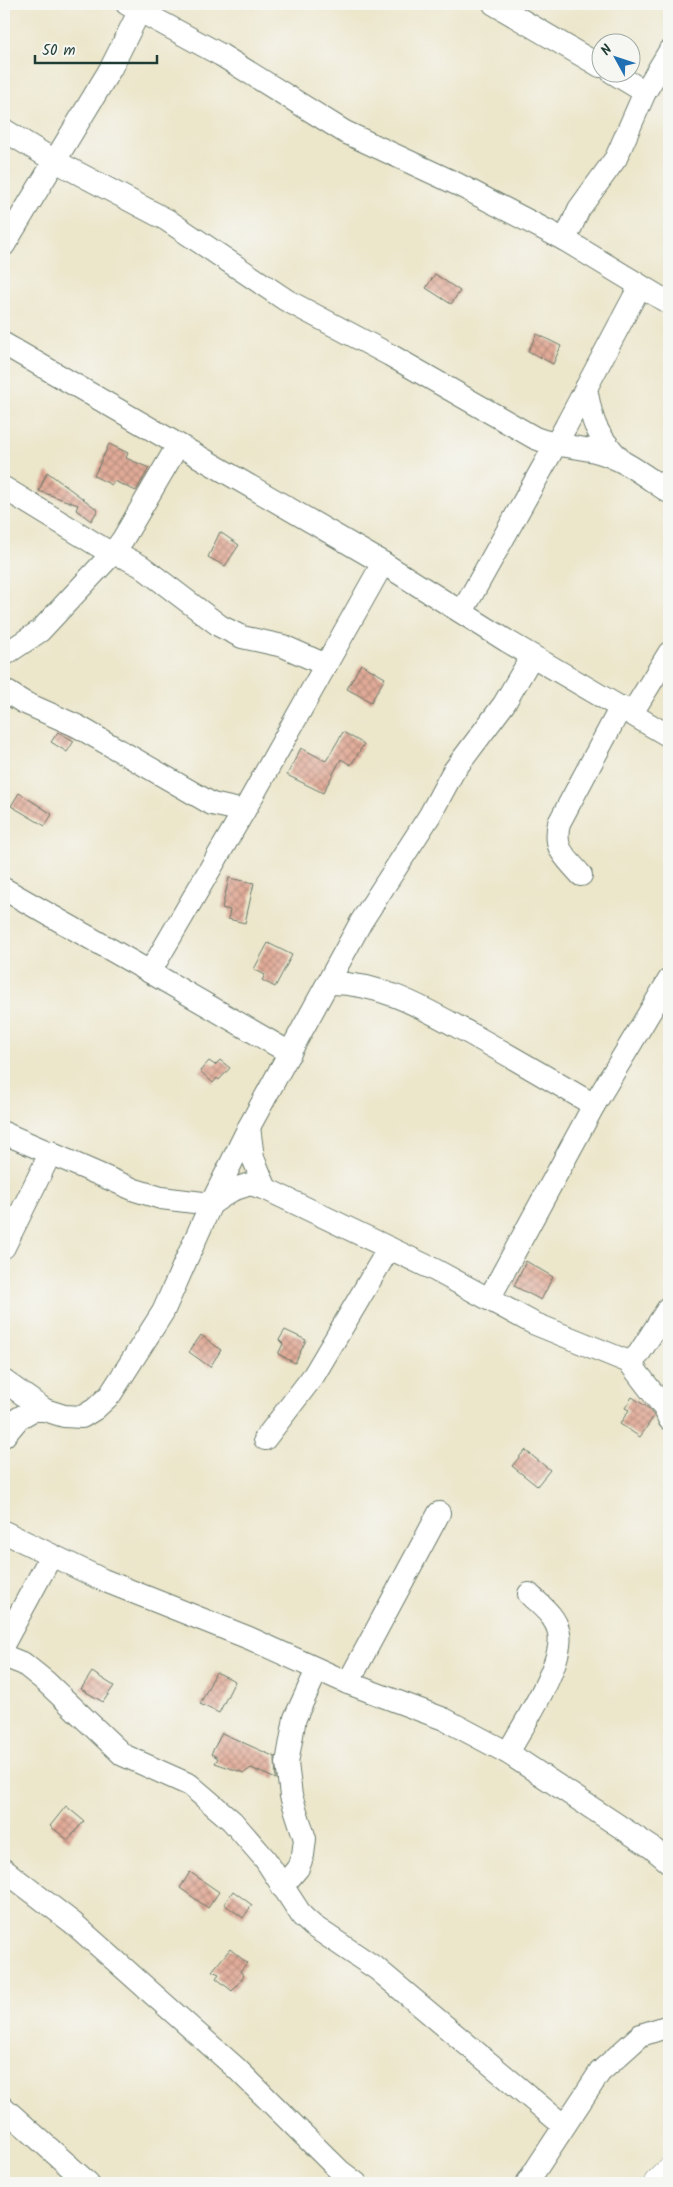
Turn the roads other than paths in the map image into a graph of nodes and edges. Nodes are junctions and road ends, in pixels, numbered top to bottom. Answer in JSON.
{"nodes":[{"id":1,"x":494,"y":4,"type":"edge"},
{"id":2,"x":137,"y":6,"type":"edge"},
{"id":3,"x":669,"y":52,"type":"edge"},
{"id":4,"x":590,"y":60,"type":"edge"},
{"id":5,"x":628,"y":82,"type":"edge"},
{"id":6,"x":645,"y":92,"type":"junction"},
{"id":7,"x":4,"y":130,"type":"edge"},
{"id":8,"x":55,"y":161,"type":"junction"},
{"id":9,"x":565,"y":240,"type":"junction"},
{"id":10,"x":4,"y":245,"type":"edge"},
{"id":11,"x":640,"y":286,"type":"junction"},
{"id":12,"x":669,"y":303,"type":"edge"},
{"id":13,"x":4,"y":344,"type":"edge"},
{"id":14,"x":586,"y":388,"type":"junction"},
{"id":15,"x":178,"y":445,"type":"junction"},
{"id":16,"x":554,"y":445,"type":"junction"},
{"id":17,"x":621,"y":461,"type":"junction"},
{"id":18,"x":4,"y":488,"type":"edge"},
{"id":19,"x":669,"y":492,"type":"edge"},
{"id":20,"x":112,"y":554,"type":"junction"},
{"id":21,"x":383,"y":563,"type":"junction"},
{"id":22,"x":462,"y":612,"type":"junction"},
{"id":23,"x":669,"y":653,"type":"edge"},
{"id":24,"x":4,"y":655,"type":"edge"},
{"id":25,"x":532,"y":656,"type":"junction"},
{"id":26,"x":326,"y":665,"type":"junction"},
{"id":27,"x":4,"y":690,"type":"edge"},
{"id":28,"x":627,"y":710,"type":"junction"},
{"id":29,"x":669,"y":736,"type":"edge"},
{"id":30,"x":244,"y":811,"type":"junction"},
{"id":31,"x":581,"y":875,"type":"dead end"},
{"id":32,"x":4,"y":889,"type":"edge"},
{"id":33,"x":150,"y":972,"type":"junction"},
{"id":34,"x":669,"y":980,"type":"edge"},
{"id":35,"x":328,"y":983,"type":"junction"},
{"id":36,"x":290,"y":1053,"type":"junction"},
{"id":37,"x":594,"y":1105,"type":"junction"},
{"id":38,"x":249,"y":1127,"type":"junction"},
{"id":39,"x":4,"y":1133,"type":"edge"},
{"id":40,"x":51,"y":1152,"type":"junction"},
{"id":41,"x":266,"y":1189,"type":"junction"},
{"id":42,"x":211,"y":1204,"type":"junction"},
{"id":43,"x":4,"y":1247,"type":"edge"},
{"id":44,"x":389,"y":1248,"type":"junction"},
{"id":45,"x":489,"y":1299,"type":"junction"},
{"id":46,"x":669,"y":1307,"type":"edge"},
{"id":47,"x":629,"y":1362,"type":"junction"},
{"id":48,"x":4,"y":1380,"type":"edge"},
{"id":49,"x":45,"y":1410,"type":"junction"},
{"id":50,"x":669,"y":1419,"type":"edge"},
{"id":51,"x":4,"y":1436,"type":"edge"},
{"id":52,"x":266,"y":1438,"type":"dead end"},
{"id":53,"x":438,"y":1513,"type":"dead end"},
{"id":54,"x":4,"y":1532,"type":"edge"},
{"id":55,"x":51,"y":1556,"type":"junction"},
{"id":56,"x":528,"y":1594,"type":"dead end"},
{"id":57,"x":4,"y":1643,"type":"edge"},
{"id":58,"x":4,"y":1656,"type":"edge"},
{"id":59,"x":317,"y":1670,"type":"junction"},
{"id":60,"x":348,"y":1683,"type":"junction"},
{"id":61,"x":508,"y":1753,"type":"junction"},
{"id":62,"x":669,"y":1862,"type":"edge"},
{"id":63,"x":4,"y":1870,"type":"edge"},
{"id":64,"x":282,"y":1888,"type":"junction"},
{"id":65,"x":669,"y":2026,"type":"edge"},
{"id":66,"x":4,"y":2108,"type":"edge"},
{"id":67,"x":564,"y":2126,"type":"junction"},
{"id":68,"x":669,"y":2172,"type":"edge"},
{"id":69,"x":88,"y":2183,"type":"edge"},
{"id":70,"x":356,"y":2183,"type":"edge"},
{"id":71,"x":528,"y":2183,"type":"edge"},
{"id":72,"x":658,"y":2183,"type":"edge"}],
"edges":[{"from":1,"to":4,"type":"street"},
{"from":2,"to":8,"type":"street"},
{"from":2,"to":9,"type":"street"},
{"from":3,"to":6,"type":"street"},
{"from":5,"to":6,"type":"street"},
{"from":6,"to":9,"type":"street"},
{"from":7,"to":8,"type":"street"},
{"from":8,"to":10,"type":"street"},
{"from":8,"to":16,"type":"street"},
{"from":9,"to":11,"type":"street"},
{"from":11,"to":12,"type":"street"},
{"from":11,"to":14,"type":"street"},
{"from":13,"to":15,"type":"street"},
{"from":14,"to":16,"type":"street"},
{"from":14,"to":17,"type":"street"},
{"from":15,"to":20,"type":"street"},
{"from":15,"to":21,"type":"street"},
{"from":16,"to":17,"type":"street"},
{"from":16,"to":22,"type":"street"},
{"from":17,"to":19,"type":"street"},
{"from":18,"to":20,"type":"street"},
{"from":20,"to":24,"type":"street"},
{"from":20,"to":26,"type":"street"},
{"from":21,"to":22,"type":"street"},
{"from":21,"to":26,"type":"street"},
{"from":22,"to":25,"type":"street"},
{"from":23,"to":28,"type":"street"},
{"from":25,"to":28,"type":"street"},
{"from":25,"to":35,"type":"street"},
{"from":26,"to":30,"type":"street"},
{"from":27,"to":30,"type":"street"},
{"from":28,"to":29,"type":"street"},
{"from":28,"to":31,"type":"street"},
{"from":30,"to":33,"type":"street"},
{"from":32,"to":33,"type":"street"},
{"from":33,"to":36,"type":"street"},
{"from":34,"to":37,"type":"street"},
{"from":35,"to":36,"type":"street"},
{"from":35,"to":37,"type":"street"},
{"from":36,"to":38,"type":"street"},
{"from":37,"to":45,"type":"street"},
{"from":38,"to":41,"type":"street"},
{"from":38,"to":42,"type":"street"},
{"from":39,"to":40,"type":"street"},
{"from":40,"to":42,"type":"street"},
{"from":40,"to":43,"type":"street"},
{"from":41,"to":42,"type":"street"},
{"from":41,"to":44,"type":"street"},
{"from":42,"to":49,"type":"street"},
{"from":44,"to":45,"type":"street"},
{"from":44,"to":52,"type":"street"},
{"from":45,"to":47,"type":"street"},
{"from":46,"to":47,"type":"street"},
{"from":47,"to":50,"type":"street"},
{"from":48,"to":49,"type":"street"},
{"from":49,"to":51,"type":"street"},
{"from":53,"to":60,"type":"street"},
{"from":54,"to":55,"type":"street"},
{"from":55,"to":57,"type":"street"},
{"from":55,"to":59,"type":"street"},
{"from":56,"to":61,"type":"street"},
{"from":58,"to":64,"type":"street"},
{"from":59,"to":60,"type":"street"},
{"from":59,"to":64,"type":"street"},
{"from":60,"to":61,"type":"street"},
{"from":61,"to":62,"type":"street"},
{"from":63,"to":70,"type":"street"},
{"from":64,"to":67,"type":"street"},
{"from":65,"to":67,"type":"street"},
{"from":66,"to":69,"type":"street"},
{"from":67,"to":71,"type":"street"},
{"from":68,"to":72,"type":"main road"}]}
